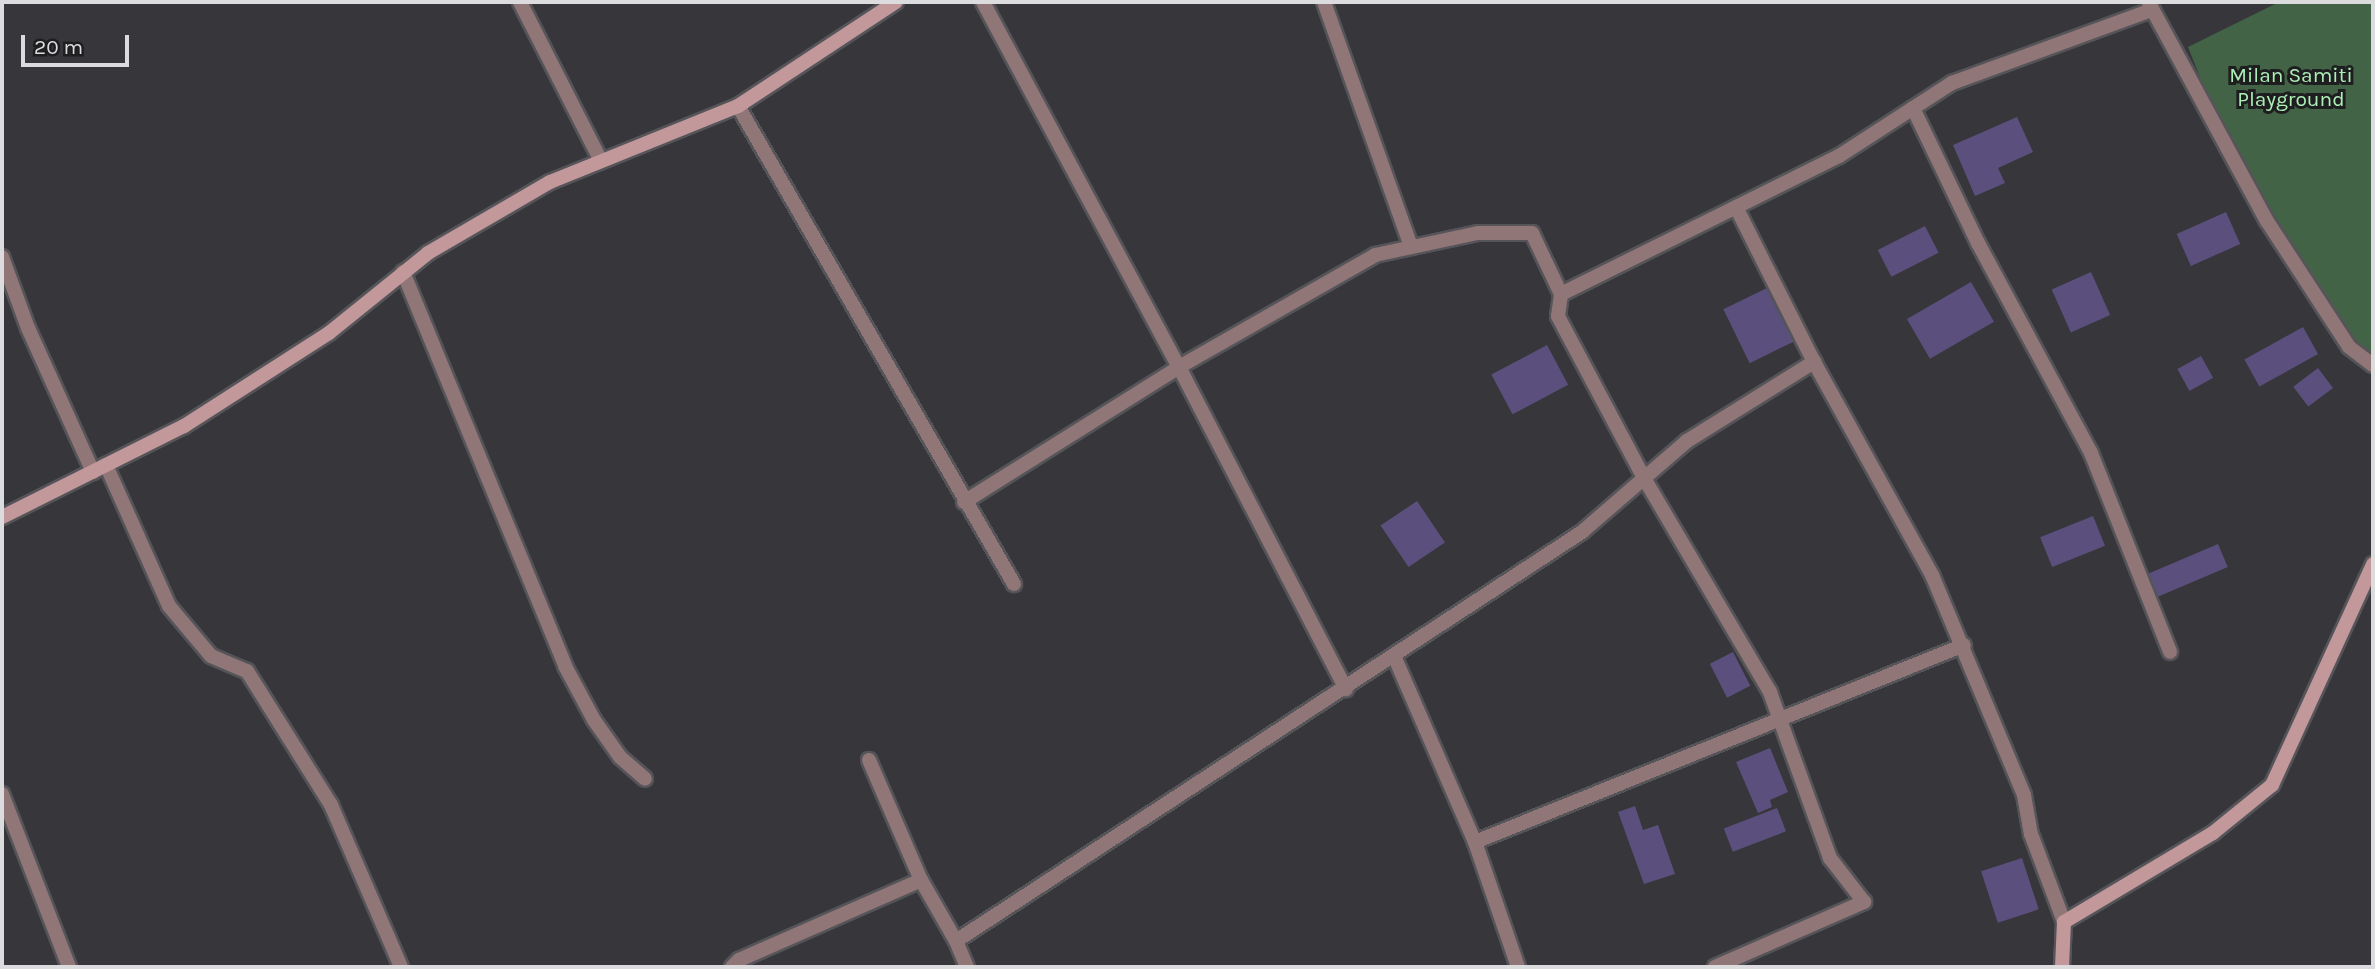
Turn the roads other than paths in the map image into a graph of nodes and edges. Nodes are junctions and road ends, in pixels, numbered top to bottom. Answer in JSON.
{"nodes":[{"id":1,"x":520,"y":2,"type":"edge"},
{"id":2,"x":896,"y":2,"type":"edge"},
{"id":3,"x":983,"y":2,"type":"edge"},
{"id":4,"x":1324,"y":2,"type":"edge"},
{"id":5,"x":2150,"y":6,"type":"edge"},
{"id":6,"x":738,"y":106,"type":"junction"},
{"id":7,"x":1913,"y":108,"type":"junction"},
{"id":8,"x":601,"y":161,"type":"junction"},
{"id":9,"x":1736,"y":207,"type":"junction"},
{"id":10,"x":1411,"y":247,"type":"junction"},
{"id":11,"x":2,"y":257,"type":"edge"},
{"id":12,"x":403,"y":272,"type":"junction"},
{"id":13,"x":1561,"y":294,"type":"junction"},
{"id":14,"x":1814,"y":362,"type":"junction"},
{"id":15,"x":2373,"y":365,"type":"edge"},
{"id":16,"x":1179,"y":367,"type":"junction"},
{"id":17,"x":100,"y":468,"type":"junction"},
{"id":18,"x":1644,"y":478,"type":"junction"},
{"id":19,"x":964,"y":502,"type":"junction"},
{"id":20,"x":2,"y":517,"type":"edge"},
{"id":21,"x":2373,"y":564,"type":"edge"},
{"id":22,"x":1014,"y":584,"type":"dead end"},
{"id":23,"x":1964,"y":645,"type":"junction"},
{"id":24,"x":2171,"y":652,"type":"dead end"},
{"id":25,"x":1394,"y":656,"type":"junction"},
{"id":26,"x":1346,"y":690,"type":"junction"},
{"id":27,"x":1780,"y":721,"type":"junction"},
{"id":28,"x":869,"y":761,"type":"dead end"},
{"id":29,"x":645,"y":779,"type":"dead end"},
{"id":30,"x":2,"y":794,"type":"edge"},
{"id":31,"x":1475,"y":842,"type":"junction"},
{"id":32,"x":921,"y":880,"type":"junction"},
{"id":33,"x":2064,"y":922,"type":"junction"},
{"id":34,"x":956,"y":941,"type":"junction"},
{"id":35,"x":69,"y":967,"type":"edge"},
{"id":36,"x":401,"y":967,"type":"edge"},
{"id":37,"x":732,"y":967,"type":"edge"},
{"id":38,"x":967,"y":967,"type":"edge"},
{"id":39,"x":1518,"y":967,"type":"edge"},
{"id":40,"x":1715,"y":967,"type":"edge"},
{"id":41,"x":2062,"y":967,"type":"edge"}],
"edges":[{"from":1,"to":8,"type":"street"},
{"from":2,"to":6,"type":"street"},
{"from":3,"to":16,"type":"street"},
{"from":4,"to":10,"type":"street"},
{"from":5,"to":7,"type":"street"},
{"from":5,"to":15,"type":"street"},
{"from":6,"to":8,"type":"street"},
{"from":6,"to":19,"type":"street"},
{"from":7,"to":9,"type":"street"},
{"from":7,"to":24,"type":"street"},
{"from":8,"to":12,"type":"street"},
{"from":9,"to":13,"type":"street"},
{"from":9,"to":14,"type":"street"},
{"from":10,"to":13,"type":"street"},
{"from":10,"to":16,"type":"street"},
{"from":11,"to":17,"type":"street"},
{"from":12,"to":17,"type":"street"},
{"from":12,"to":29,"type":"street"},
{"from":13,"to":18,"type":"street"},
{"from":14,"to":18,"type":"street"},
{"from":14,"to":23,"type":"street"},
{"from":16,"to":19,"type":"street"},
{"from":16,"to":26,"type":"street"},
{"from":17,"to":20,"type":"street"},
{"from":17,"to":36,"type":"street"},
{"from":18,"to":25,"type":"street"},
{"from":18,"to":27,"type":"street"},
{"from":19,"to":22,"type":"street"},
{"from":21,"to":33,"type":"street"},
{"from":23,"to":27,"type":"street"},
{"from":23,"to":33,"type":"street"},
{"from":25,"to":26,"type":"street"},
{"from":25,"to":31,"type":"street"},
{"from":26,"to":34,"type":"street"},
{"from":27,"to":31,"type":"street"},
{"from":27,"to":40,"type":"street"},
{"from":28,"to":32,"type":"street"},
{"from":30,"to":35,"type":"street"},
{"from":31,"to":39,"type":"street"},
{"from":32,"to":34,"type":"street"},
{"from":32,"to":37,"type":"street"},
{"from":33,"to":41,"type":"street"},
{"from":34,"to":38,"type":"street"}]}
